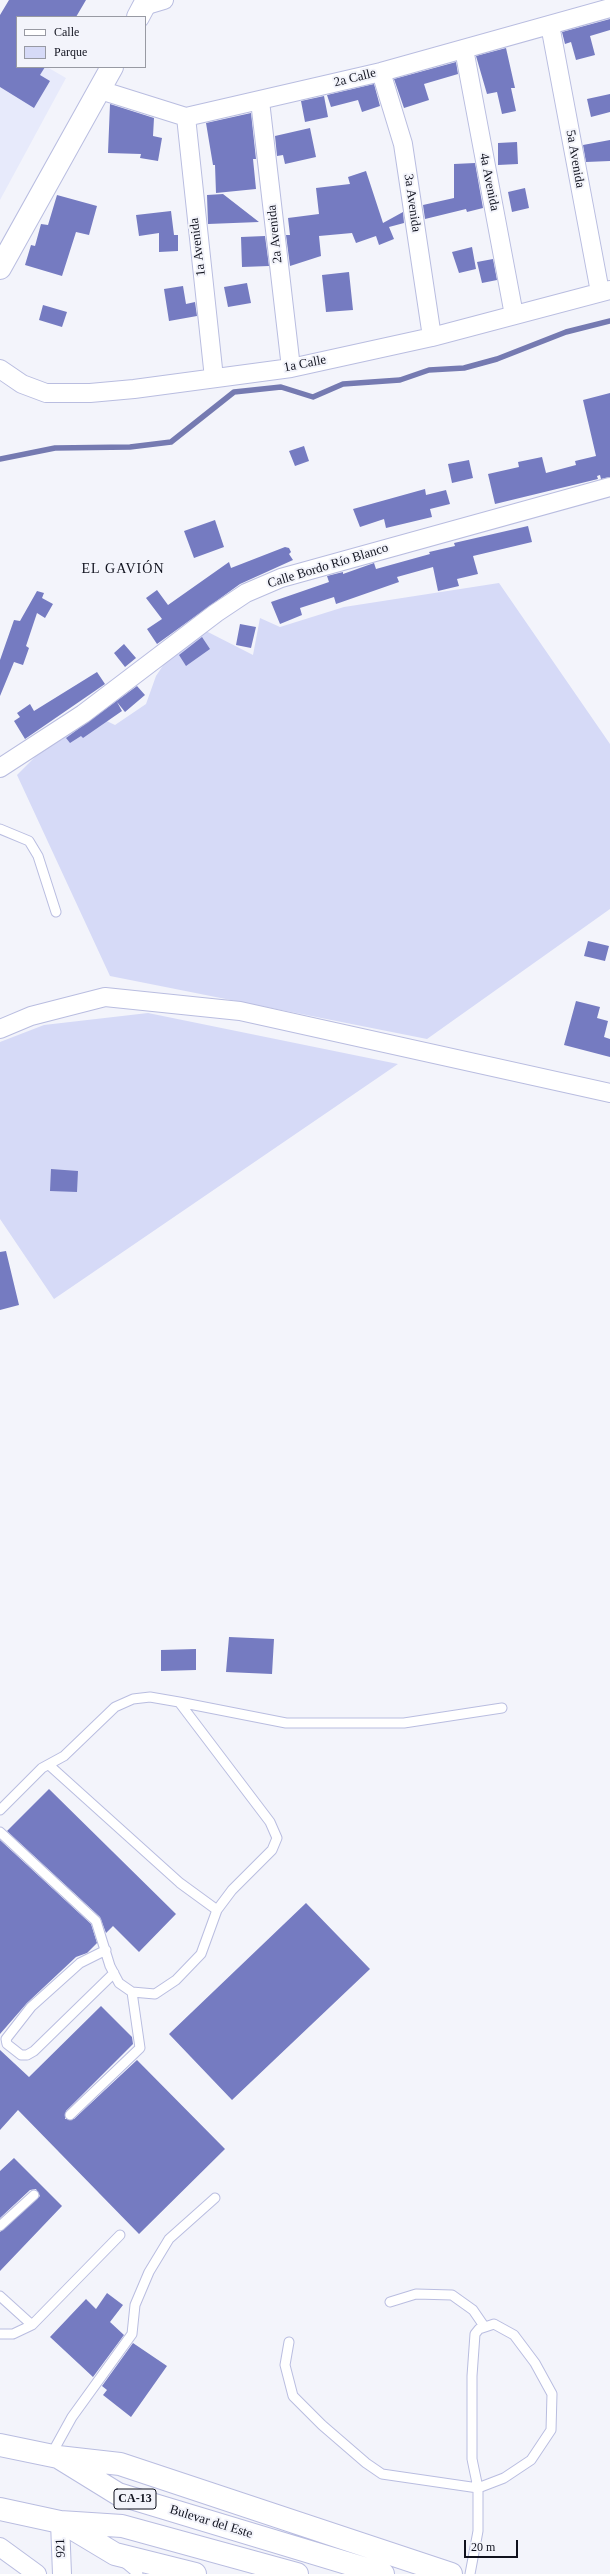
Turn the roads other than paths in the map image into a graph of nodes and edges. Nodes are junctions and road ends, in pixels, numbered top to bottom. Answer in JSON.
{"nodes":[{"id":1,"x":610,"y":8,"type":"edge"},
{"id":2,"x":550,"y":25,"type":"junction"},
{"id":3,"x":464,"y":49,"type":"junction"},
{"id":4,"x":111,"y":68,"type":"edge"},
{"id":5,"x":381,"y":72,"type":"junction"},
{"id":6,"x":100,"y":90,"type":"junction"},
{"id":7,"x":260,"y":101,"type":"junction"},
{"id":8,"x":186,"y":116,"type":"junction"},
{"id":9,"x":0,"y":268,"type":"edge"},
{"id":10,"x":605,"y":291,"type":"edge"},
{"id":11,"x":514,"y":315,"type":"junction"},
{"id":12,"x":432,"y":337,"type":"junction"},
{"id":13,"x":291,"y":368,"type":"junction"},
{"id":14,"x":0,"y":369,"type":"edge"},
{"id":15,"x":214,"y":378,"type":"junction"},
{"id":16,"x":610,"y":487,"type":"edge"},
{"id":17,"x":0,"y":768,"type":"edge"},
{"id":18,"x":0,"y":830,"type":"edge"},
{"id":19,"x":56,"y":912,"type":"dead end"},
{"id":20,"x":0,"y":1029,"type":"edge"},
{"id":21,"x":610,"y":1093,"type":"edge"},
{"id":22,"x":179,"y":1702,"type":"junction"},
{"id":23,"x":502,"y":1708,"type":"dead end"},
{"id":24,"x":49,"y":1765,"type":"junction"},
{"id":25,"x":0,"y":1810,"type":"edge"},
{"id":26,"x":0,"y":1832,"type":"edge"},
{"id":27,"x":217,"y":1910,"type":"junction"},
{"id":28,"x":106,"y":1950,"type":"junction"},
{"id":29,"x":114,"y":1973,"type":"junction"},
{"id":30,"x":132,"y":1992,"type":"junction"},
{"id":31,"x":70,"y":2115,"type":"dead end"},
{"id":32,"x":34,"y":2195,"type":"dead end"},
{"id":33,"x":215,"y":2198,"type":"dead end"},
{"id":34,"x":0,"y":2226,"type":"edge"},
{"id":35,"x":120,"y":2235,"type":"dead end"},
{"id":36,"x":0,"y":2296,"type":"edge"},
{"id":37,"x":390,"y":2302,"type":"dead end"},
{"id":38,"x":32,"y":2325,"type":"junction"},
{"id":39,"x":484,"y":2326,"type":"junction"},
{"id":40,"x":0,"y":2334,"type":"edge"},
{"id":41,"x":289,"y":2342,"type":"dead end"},
{"id":42,"x":0,"y":2444,"type":"edge"},
{"id":43,"x":55,"y":2456,"type":"junction"},
{"id":44,"x":478,"y":2488,"type":"junction"},
{"id":45,"x":0,"y":2509,"type":"edge"},
{"id":46,"x":60,"y":2522,"type":"junction"},
{"id":47,"x":0,"y":2547,"type":"edge"},
{"id":48,"x":115,"y":2554,"type":"junction"},
{"id":49,"x":37,"y":2574,"type":"edge"},
{"id":50,"x":62,"y":2574,"type":"edge"},
{"id":51,"x":138,"y":2574,"type":"edge"},
{"id":52,"x":195,"y":2574,"type":"edge"},
{"id":53,"x":297,"y":2574,"type":"edge"},
{"id":54,"x":383,"y":2574,"type":"edge"},
{"id":55,"x":451,"y":2574,"type":"edge"},
{"id":56,"x":470,"y":2574,"type":"edge"}],
"edges":[{"from":1,"to":2,"type":"street","name":"2a Calle"},
{"from":2,"to":3,"type":"street","name":"2a Calle"},
{"from":2,"to":10,"type":"street","name":"5a Avenida"},
{"from":3,"to":5,"type":"street","name":"2a Calle"},
{"from":3,"to":11,"type":"street","name":"4a Avenida"},
{"from":4,"to":6,"type":"main road"},
{"from":5,"to":7,"type":"street","name":"2a Calle"},
{"from":5,"to":12,"type":"street","name":"3a Avenida"},
{"from":6,"to":8,"type":"street","name":"2a Calle"},
{"from":6,"to":9,"type":"main road"},
{"from":7,"to":8,"type":"street","name":"2a Calle"},
{"from":7,"to":13,"type":"street","name":"2a Avenida"},
{"from":8,"to":15,"type":"street","name":"1a Avenida"},
{"from":10,"to":11,"type":"street","name":"1a Calle"},
{"from":11,"to":12,"type":"street","name":"1a Calle"},
{"from":12,"to":13,"type":"street","name":"1a Calle"},
{"from":13,"to":15,"type":"street","name":"1a Calle"},
{"from":14,"to":15,"type":"street","name":"1a Calle"},
{"from":16,"to":17,"type":"street","name":"Calle Bordo Río Blanco"},
{"from":18,"to":19,"type":"lane"},
{"from":20,"to":21,"type":"street"},
{"from":22,"to":23,"type":"lane"},
{"from":22,"to":24,"type":"lane"},
{"from":22,"to":27,"type":"lane"},
{"from":24,"to":25,"type":"lane"},
{"from":24,"to":27,"type":"lane"},
{"from":26,"to":28,"type":"lane"},
{"from":27,"to":30,"type":"lane"},
{"from":28,"to":29,"type":"lane"},
{"from":28,"to":29,"type":"lane"},
{"from":29,"to":30,"type":"lane"},
{"from":30,"to":31,"type":"lane"},
{"from":32,"to":34,"type":"lane"},
{"from":33,"to":43,"type":"lane"},
{"from":35,"to":38,"type":"lane"},
{"from":36,"to":38,"type":"lane"},
{"from":37,"to":39,"type":"lane"},
{"from":38,"to":40,"type":"lane"},
{"from":39,"to":44,"type":"lane"},
{"from":39,"to":44,"type":"lane"},
{"from":41,"to":44,"type":"lane"},
{"from":42,"to":43,"type":"main road","name":"Bulevar del Este","number":"CA-13"},
{"from":43,"to":54,"type":"main road","name":"Bulevar del Este","number":"CA-13"},
{"from":43,"to":55,"type":"main road"},
{"from":44,"to":56,"type":"lane"},
{"from":45,"to":46,"type":"main road","name":"Bulevar del Este","number":"CA-13"},
{"from":46,"to":48,"type":"main road"},
{"from":46,"to":50,"type":"street","name":"921"},
{"from":46,"to":53,"type":"main road","name":"Bulevar del Este","number":"CA-13"},
{"from":47,"to":49,"type":"street"},
{"from":48,"to":51,"type":"lane"},
{"from":48,"to":52,"type":"main road"}]}
